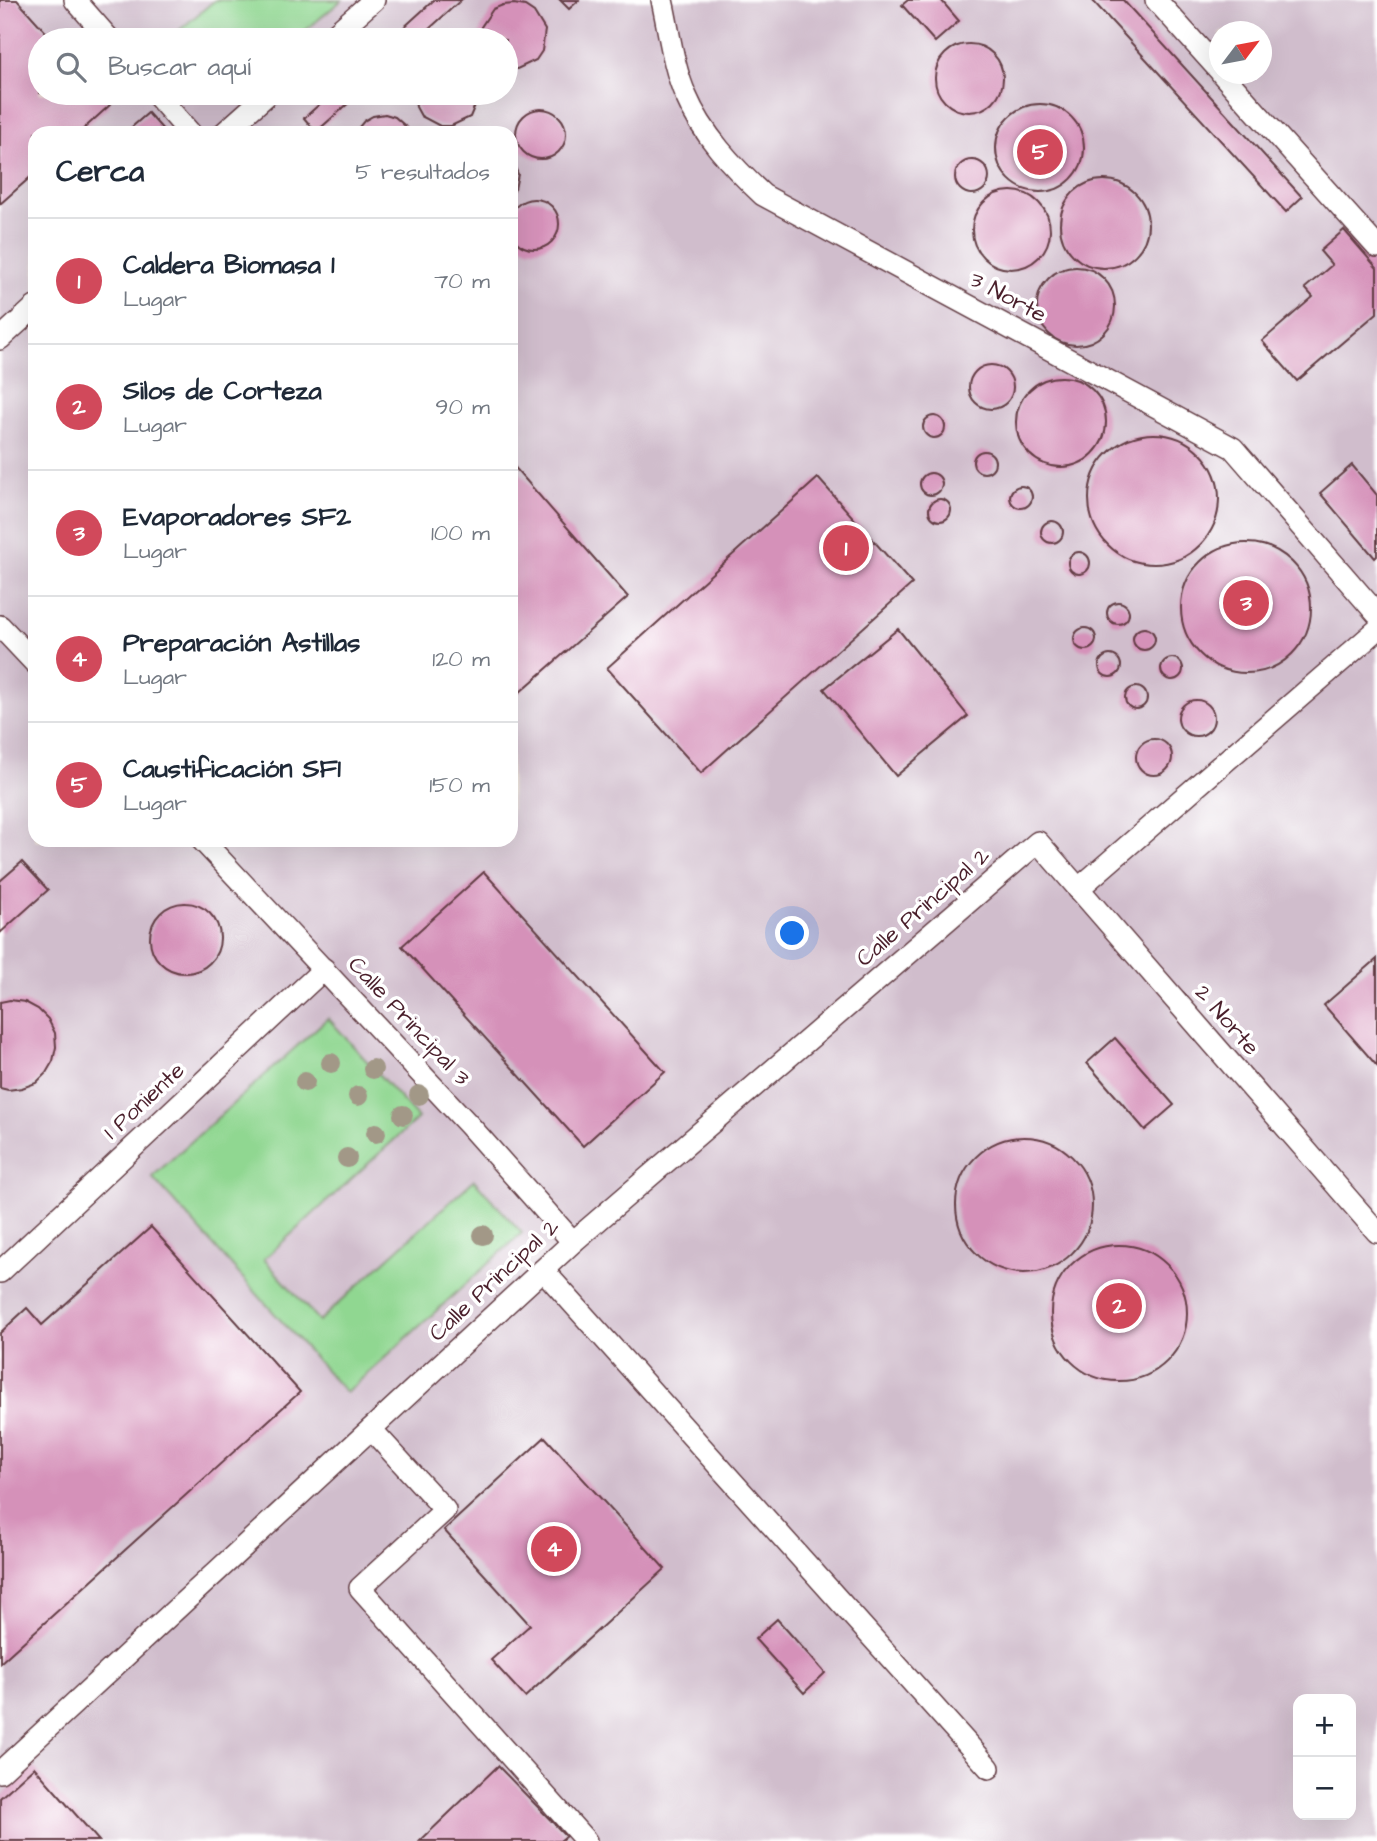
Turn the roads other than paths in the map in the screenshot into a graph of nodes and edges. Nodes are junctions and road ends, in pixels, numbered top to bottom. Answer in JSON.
{"nodes":[{"id":1,"x":75,"y":0,"type":"edge"},
{"id":2,"x":374,"y":0,"type":"edge"},
{"id":3,"x":662,"y":0,"type":"edge"},
{"id":4,"x":1156,"y":0,"type":"edge"},
{"id":5,"x":100,"y":28,"type":"edge"},
{"id":6,"x":342,"y":28,"type":"edge"},
{"id":7,"x":1209,"y":59,"type":"edge"},
{"id":8,"x":1232,"y":84,"type":"edge"},
{"id":9,"x":166,"y":105,"type":"edge"},
{"id":10,"x":256,"y":105,"type":"edge"},
{"id":11,"x":184,"y":126,"type":"edge"},
{"id":12,"x":232,"y":126,"type":"edge"},
{"id":13,"x":1377,"y":247,"type":"edge"},
{"id":14,"x":28,"y":313,"type":"edge"},
{"id":15,"x":0,"y":339,"type":"edge"},
{"id":16,"x":1377,"y":614,"type":"edge"},
{"id":17,"x":0,"y":626,"type":"edge"},
{"id":18,"x":1377,"y":630,"type":"edge"},
{"id":19,"x":28,"y":656,"type":"edge"},
{"id":20,"x":1038,"y":842,"type":"joint"},
{"id":21,"x":209,"y":847,"type":"edge"},
{"id":22,"x":1078,"y":889,"type":"junction"},
{"id":23,"x":324,"y":969,"type":"junction"},
{"id":24,"x":1377,"y":1232,"type":"edge"},
{"id":25,"x":573,"y":1242,"type":"junction"},
{"id":26,"x":543,"y":1270,"type":"junction"},
{"id":27,"x":0,"y":1272,"type":"edge"},
{"id":28,"x":371,"y":1429,"type":"junction"},
{"id":29,"x":989,"y":1768,"type":"dead end"},
{"id":30,"x":0,"y":1772,"type":"edge"},
{"id":31,"x":586,"y":1841,"type":"edge"}],
"edges":[{"from":1,"to":5,"type":"lane"},
{"from":2,"to":6,"type":"lane"},
{"from":3,"to":16,"type":"lane","name":"3 Norte"},
{"from":4,"to":7,"type":"lane"},
{"from":8,"to":13,"type":"lane"},
{"from":9,"to":11,"type":"lane"},
{"from":10,"to":12,"type":"lane"},
{"from":14,"to":15,"type":"lane"},
{"from":17,"to":19,"type":"lane"},
{"from":18,"to":22,"type":"lane"},
{"from":20,"to":22,"type":"lane","name":"2 Norte"},
{"from":20,"to":25,"type":"lane","name":"Calle Principal 2"},
{"from":21,"to":23,"type":"lane","name":"Calle Principal 3"},
{"from":22,"to":24,"type":"lane","name":"2 Norte"},
{"from":23,"to":25,"type":"lane","name":"Calle Principal 3"},
{"from":23,"to":27,"type":"lane","name":"1 Poniente"},
{"from":25,"to":26,"type":"lane","name":"Calle Principal 2"},
{"from":26,"to":28,"type":"lane","name":"Calle Principal 2"},
{"from":26,"to":29,"type":"lane"},
{"from":28,"to":30,"type":"lane","name":"Calle Principal 2"},
{"from":28,"to":31,"type":"lane"}]}
